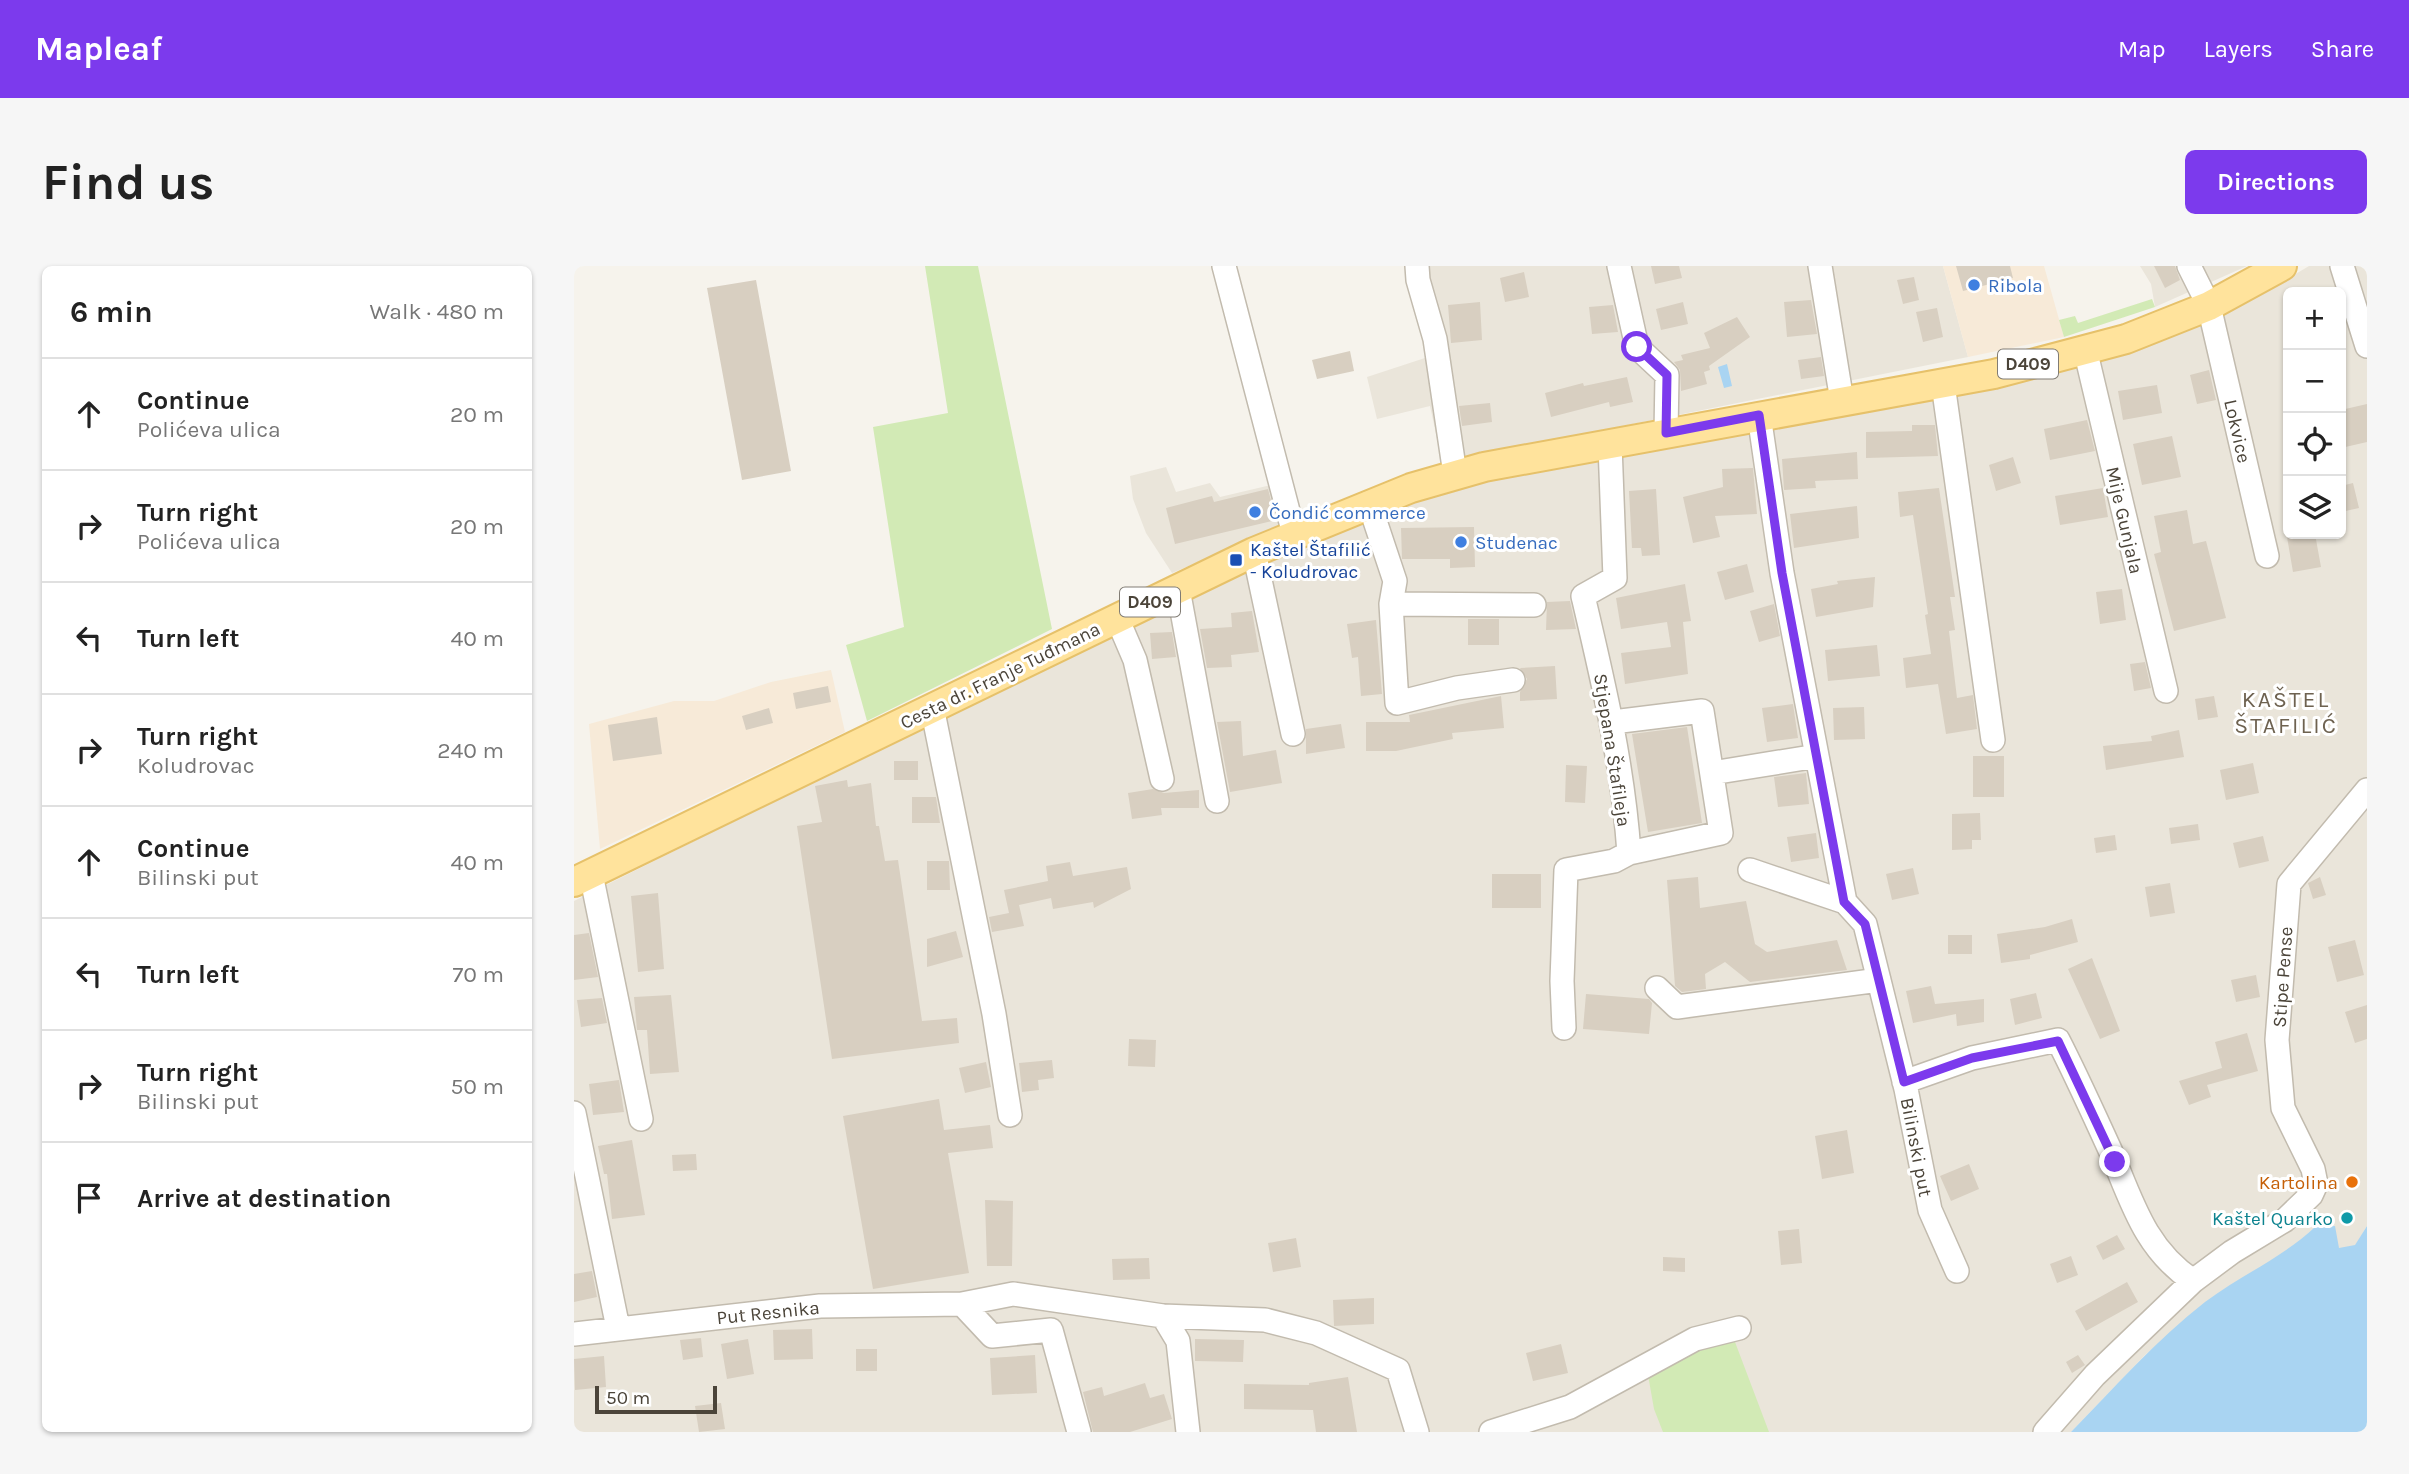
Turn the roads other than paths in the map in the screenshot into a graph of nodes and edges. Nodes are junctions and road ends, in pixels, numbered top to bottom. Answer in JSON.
{"nodes":[{"id":1,"x":1224,"y":266,"type":"edge"},
{"id":2,"x":1417,"y":266,"type":"edge"},
{"id":3,"x":1619,"y":266,"type":"edge"},
{"id":4,"x":1820,"y":266,"type":"edge"},
{"id":5,"x":2189,"y":266,"type":"edge"},
{"id":6,"x":2282,"y":266,"type":"edge"},
{"id":7,"x":2342,"y":266,"type":"edge"},
{"id":8,"x":2209,"y":306,"type":"junction"},
{"id":9,"x":2367,"y":346,"type":"edge"},
{"id":10,"x":2085,"y":349,"type":"junction"},
{"id":11,"x":1943,"y":384,"type":"junction"},
{"id":12,"x":1842,"y":401,"type":"junction"},
{"id":13,"x":1759,"y":415,"type":"junction"},
{"id":14,"x":1666,"y":433,"type":"junction"},
{"id":15,"x":1610,"y":444,"type":"junction"},
{"id":16,"x":1455,"y":474,"type":"junction"},
{"id":17,"x":1369,"y":503,"type":"junction"},
{"id":18,"x":1294,"y":534,"type":"junction"},
{"id":19,"x":1254,"y":552,"type":"junction"},
{"id":20,"x":2267,"y":556,"type":"dead end"},
{"id":21,"x":1178,"y":589,"type":"junction"},
{"id":22,"x":1391,"y":604,"type":"junction"},
{"id":23,"x":1534,"y":605,"type":"dead end"},
{"id":24,"x":1117,"y":618,"type":"junction"},
{"id":25,"x":1513,"y":680,"type":"dead end"},
{"id":26,"x":2166,"y":691,"type":"dead end"},
{"id":27,"x":932,"y":707,"type":"junction"},
{"id":28,"x":1613,"y":723,"type":"junction"},
{"id":29,"x":1293,"y":734,"type":"dead end"},
{"id":30,"x":1993,"y":740,"type":"dead end"},
{"id":31,"x":1817,"y":756,"type":"junction"},
{"id":32,"x":1712,"y":773,"type":"junction"},
{"id":33,"x":1162,"y":779,"type":"dead end"},
{"id":34,"x":2367,"y":790,"type":"edge"},
{"id":35,"x":1217,"y":802,"type":"dead end"},
{"id":36,"x":1629,"y":853,"type":"junction"},
{"id":37,"x":1750,"y":870,"type":"dead end"},
{"id":38,"x":583,"y":878,"type":"edge"},
{"id":39,"x":1844,"y":902,"type":"junction"},
{"id":40,"x":1879,"y":979,"type":"junction"},
{"id":41,"x":1657,"y":989,"type":"dead end"},
{"id":42,"x":1564,"y":1028,"type":"dead end"},
{"id":43,"x":1904,"y":1082,"type":"junction"},
{"id":44,"x":574,"y":1113,"type":"edge"},
{"id":45,"x":1010,"y":1115,"type":"dead end"},
{"id":46,"x":641,"y":1119,"type":"dead end"},
{"id":47,"x":1957,"y":1270,"type":"dead end"},
{"id":48,"x":2193,"y":1281,"type":"junction"},
{"id":49,"x":962,"y":1304,"type":"junction"},
{"id":50,"x":1163,"y":1316,"type":"junction"},
{"id":51,"x":618,"y":1328,"type":"junction"},
{"id":52,"x":1739,"y":1328,"type":"dead end"},
{"id":53,"x":574,"y":1334,"type":"edge"},
{"id":54,"x":1079,"y":1432,"type":"edge"},
{"id":55,"x":1188,"y":1432,"type":"edge"},
{"id":56,"x":1417,"y":1432,"type":"edge"},
{"id":57,"x":1491,"y":1432,"type":"edge"},
{"id":58,"x":2045,"y":1432,"type":"edge"}],
"edges":[{"from":1,"to":18,"type":"street"},
{"from":2,"to":16,"type":"street"},
{"from":3,"to":14,"type":"street"},
{"from":4,"to":12,"type":"street"},
{"from":5,"to":8,"type":"street","name":"Lokvice"},
{"from":6,"to":8,"type":"main road","name":"Cesta dr. Franje Tuđmana","number":"D409"},
{"from":7,"to":9,"type":"street"},
{"from":8,"to":10,"type":"main road","name":"Cesta dr. Franje Tuđmana","number":"D409"},
{"from":8,"to":20,"type":"street","name":"Lokvice"},
{"from":10,"to":11,"type":"main road","name":"Cesta dr. Franje Tuđmana","number":"D409"},
{"from":10,"to":26,"type":"street","name":"Mije Gunjala"},
{"from":11,"to":12,"type":"main road","name":"Cesta dr. Franje Tuđmana","number":"D409"},
{"from":11,"to":30,"type":"street"},
{"from":12,"to":13,"type":"main road","name":"Cesta dr. Franje Tuđmana","number":"D409"},
{"from":13,"to":14,"type":"main road","name":"Cesta dr. Franje Tuđmana","number":"D409"},
{"from":13,"to":31,"type":"street"},
{"from":14,"to":15,"type":"main road","name":"Cesta dr. Franje Tuđmana","number":"D409"},
{"from":15,"to":16,"type":"main road","name":"Cesta dr. Franje Tuđmana","number":"D409"},
{"from":15,"to":28,"type":"street","name":"Stjepana Štafileja"},
{"from":16,"to":17,"type":"main road","name":"Cesta dr. Franje Tuđmana","number":"D409"},
{"from":17,"to":18,"type":"main road","name":"Cesta dr. Franje Tuđmana","number":"D409"},
{"from":17,"to":22,"type":"street"},
{"from":18,"to":19,"type":"main road","name":"Cesta dr. Franje Tuđmana","number":"D409"},
{"from":19,"to":21,"type":"main road","name":"Cesta dr. Franje Tuđmana","number":"D409"},
{"from":19,"to":29,"type":"street"},
{"from":21,"to":24,"type":"main road","name":"Cesta dr. Franje Tuđmana","number":"D409"},
{"from":21,"to":35,"type":"street"},
{"from":22,"to":23,"type":"street"},
{"from":22,"to":25,"type":"street"},
{"from":24,"to":27,"type":"main road","name":"Cesta dr. Franje Tuđmana","number":"D409"},
{"from":24,"to":33,"type":"street"},
{"from":27,"to":38,"type":"main road","name":"Cesta dr. Franje Tuđmana","number":"D409"},
{"from":27,"to":45,"type":"street"},
{"from":28,"to":32,"type":"street"},
{"from":28,"to":36,"type":"street","name":"Stjepana Štafileja"},
{"from":31,"to":32,"type":"street"},
{"from":31,"to":39,"type":"street"},
{"from":32,"to":36,"type":"street"},
{"from":34,"to":48,"type":"street","name":"Stipe Pense"},
{"from":36,"to":42,"type":"street","name":"Stjepana Štafileja"},
{"from":37,"to":39,"type":"street"},
{"from":38,"to":46,"type":"street"},
{"from":39,"to":40,"type":"street","name":"Bilinski put"},
{"from":40,"to":41,"type":"street"},
{"from":40,"to":43,"type":"street","name":"Bilinski put"},
{"from":43,"to":47,"type":"street","name":"Bilinski put"},
{"from":43,"to":48,"type":"street"},
{"from":44,"to":51,"type":"street"},
{"from":48,"to":58,"type":"street"},
{"from":49,"to":50,"type":"street","name":"Put Resnika"},
{"from":49,"to":51,"type":"street","name":"Put Resnika"},
{"from":49,"to":54,"type":"street"},
{"from":50,"to":55,"type":"street"},
{"from":50,"to":56,"type":"street","name":"Put Resnika"},
{"from":51,"to":53,"type":"street","name":"Put Resnika"},
{"from":52,"to":57,"type":"street"}]}
